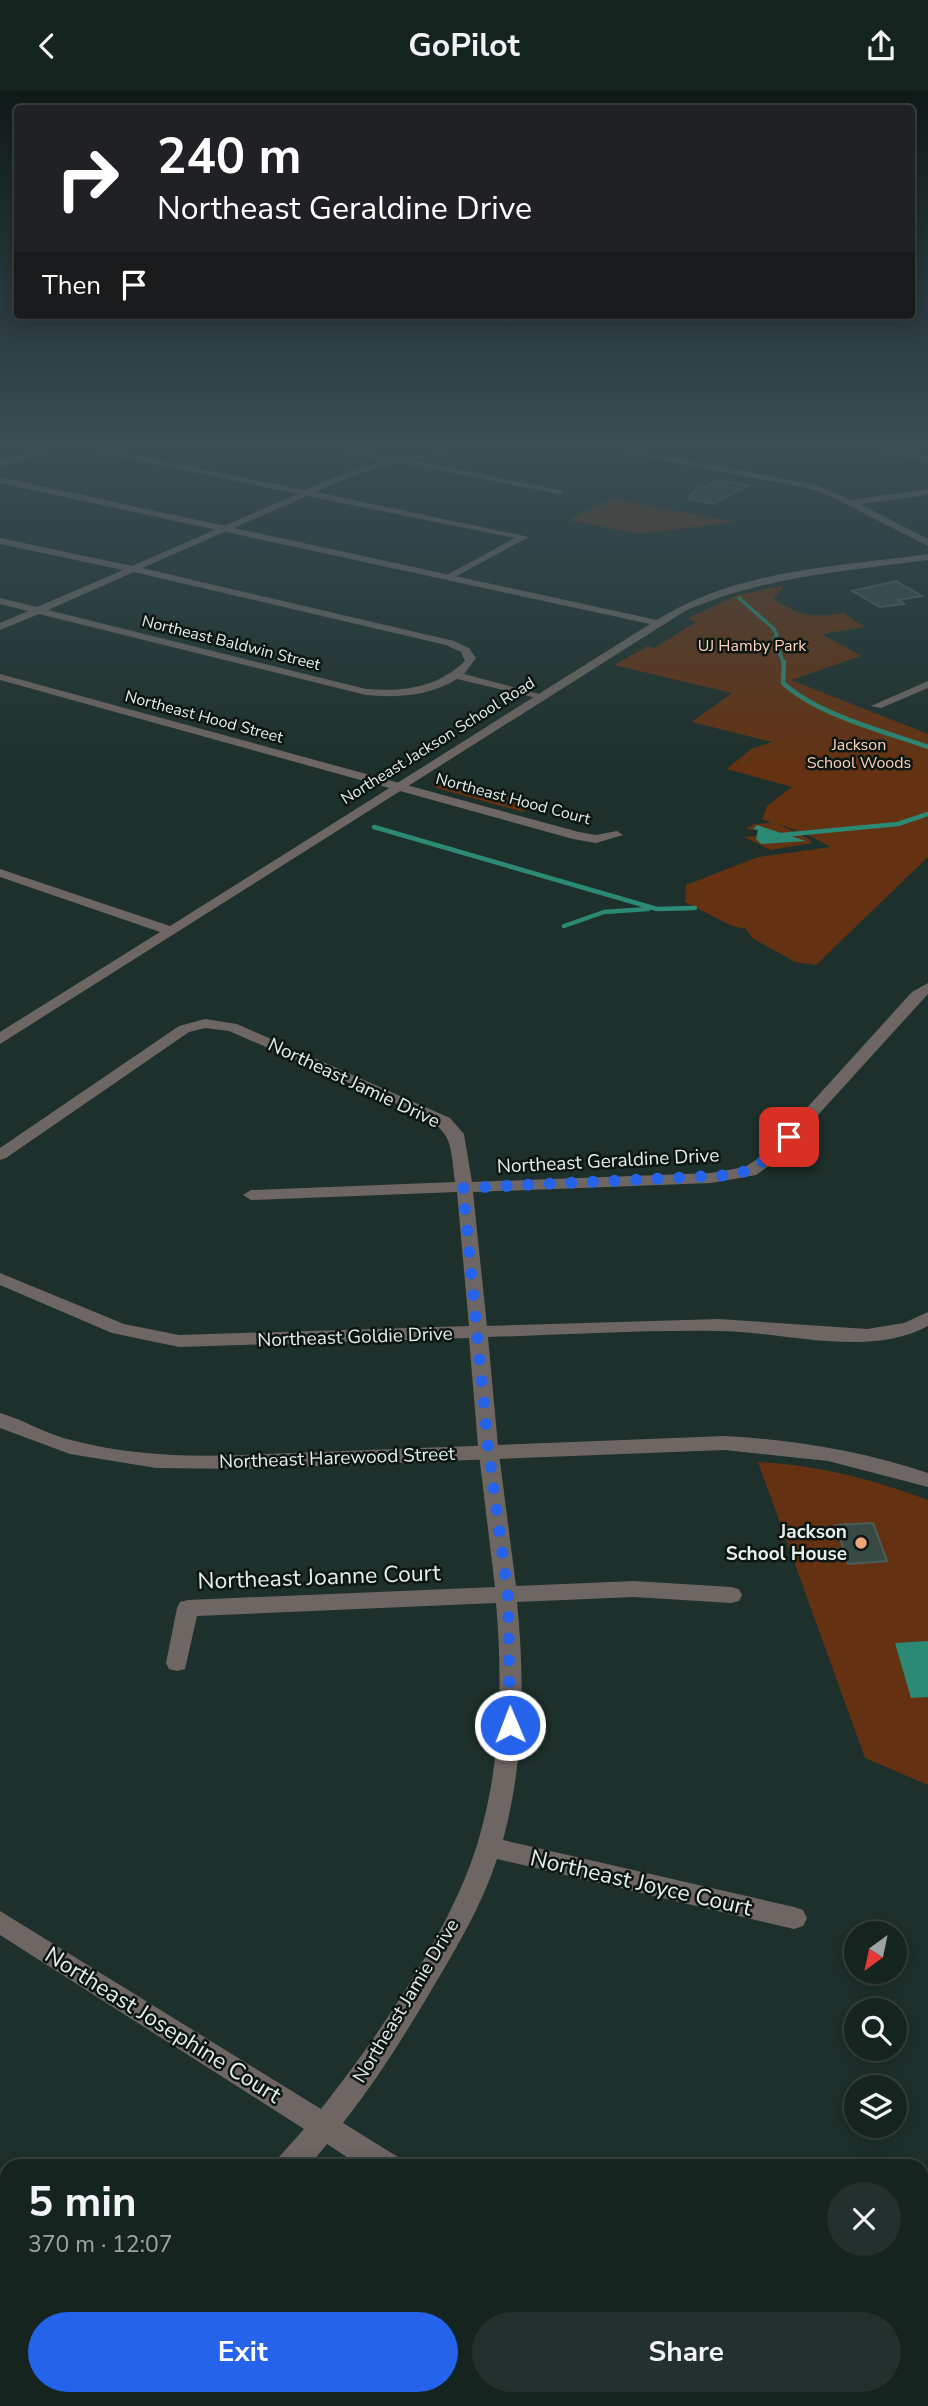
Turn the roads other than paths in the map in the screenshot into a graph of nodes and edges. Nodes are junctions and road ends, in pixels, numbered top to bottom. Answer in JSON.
{"nodes":[{"id":1,"x":57,"y":553,"type":"edge"},
{"id":2,"x":170,"y":553,"type":"edge"},
{"id":3,"x":337,"y":553,"type":"edge"},
{"id":4,"x":494,"y":553,"type":"edge"},
{"id":5,"x":928,"y":557,"type":"edge"},
{"id":6,"x":133,"y":569,"type":"junction"},
{"id":7,"x":448,"y":577,"type":"junction"},
{"id":8,"x":0,"y":601,"type":"edge"},
{"id":9,"x":38,"y":610,"type":"junction"},
{"id":10,"x":658,"y":623,"type":"junction"},
{"id":11,"x":0,"y":627,"type":"edge"},
{"id":12,"x":454,"y":675,"type":"junction"},
{"id":13,"x":1,"y":678,"type":"edge"},
{"id":14,"x":925,"y":687,"type":"edge"},
{"id":15,"x":541,"y":697,"type":"junction"},
{"id":16,"x":877,"y":706,"type":"dead end"},
{"id":17,"x":399,"y":787,"type":"junction"},
{"id":18,"x":617,"y":835,"type":"dead end"},
{"id":19,"x":0,"y":873,"type":"edge"},
{"id":20,"x":172,"y":931,"type":"junction"},
{"id":21,"x":928,"y":987,"type":"edge"},
{"id":22,"x":0,"y":1039,"type":"edge"},
{"id":23,"x":0,"y":1156,"type":"edge"},
{"id":24,"x":463,"y":1188,"type":"junction"},
{"id":25,"x":251,"y":1195,"type":"dead end"},
{"id":26,"x":0,"y":1277,"type":"edge"},
{"id":27,"x":928,"y":1318,"type":"edge"},
{"id":28,"x":477,"y":1333,"type":"junction"},
{"id":29,"x":0,"y":1420,"type":"edge"},
{"id":30,"x":489,"y":1452,"type":"junction"},
{"id":31,"x":928,"y":1480,"type":"edge"},
{"id":32,"x":732,"y":1595,"type":"dead end"},
{"id":33,"x":508,"y":1596,"type":"junction"},
{"id":34,"x":177,"y":1663,"type":"dead end"},
{"id":35,"x":489,"y":1847,"type":"junction"},
{"id":36,"x":794,"y":1918,"type":"dead end"},
{"id":37,"x":0,"y":1922,"type":"edge"},
{"id":38,"x":326,"y":2128,"type":"junction"},
{"id":39,"x":297,"y":2159,"type":"edge"},
{"id":40,"x":375,"y":2159,"type":"edge"}],
"edges":[{"from":1,"to":6,"type":"street"},
{"from":2,"to":6,"type":"street"},
{"from":3,"to":7,"type":"street"},
{"from":4,"to":7,"type":"street"},
{"from":5,"to":10,"type":"street","name":"Northeast Jackson School Road"},
{"from":6,"to":9,"type":"street"},
{"from":6,"to":12,"type":"street"},
{"from":7,"to":10,"type":"street"},
{"from":8,"to":9,"type":"street","name":"Northeast Baldwin Street"},
{"from":9,"to":11,"type":"street"},
{"from":9,"to":12,"type":"street","name":"Northeast Baldwin Street"},
{"from":10,"to":15,"type":"street","name":"Northeast Jackson School Road"},
{"from":12,"to":15,"type":"street"},
{"from":13,"to":17,"type":"street","name":"Northeast Hood Street"},
{"from":14,"to":16,"type":"street"},
{"from":15,"to":17,"type":"street","name":"Northeast Jackson School Road"},
{"from":17,"to":18,"type":"street","name":"Northeast Hood Court"},
{"from":17,"to":20,"type":"street","name":"Northeast Jackson School Road"},
{"from":19,"to":20,"type":"street"},
{"from":20,"to":22,"type":"street","name":"Northeast Jackson School Road"},
{"from":21,"to":24,"type":"street","name":"Northeast Geraldine Drive"},
{"from":23,"to":24,"type":"street","name":"Northeast Jamie Drive"},
{"from":24,"to":25,"type":"street","name":"Northeast Geraldine Drive"},
{"from":24,"to":28,"type":"street","name":"Northeast Jamie Drive"},
{"from":26,"to":28,"type":"street","name":"Northeast Goldie Drive"},
{"from":27,"to":28,"type":"street","name":"Northeast Goldie Drive"},
{"from":28,"to":30,"type":"street","name":"Northeast Jamie Drive"},
{"from":29,"to":30,"type":"street","name":"Northeast Harewood Street"},
{"from":30,"to":31,"type":"street","name":"Northeast Harewood Street"},
{"from":30,"to":33,"type":"street","name":"Northeast Jamie Drive"},
{"from":32,"to":33,"type":"street"},
{"from":33,"to":34,"type":"street","name":"Northeast Joanne Court"},
{"from":33,"to":35,"type":"street","name":"Northeast Jamie Drive"},
{"from":35,"to":36,"type":"street","name":"Northeast Joyce Court"},
{"from":35,"to":38,"type":"street","name":"Northeast Jamie Drive"},
{"from":37,"to":38,"type":"street","name":"Northeast Josephine Court"},
{"from":38,"to":39,"type":"street","name":"Northeast Jamie Drive"},
{"from":38,"to":40,"type":"street","name":"Northeast Josephine Court"}]}
